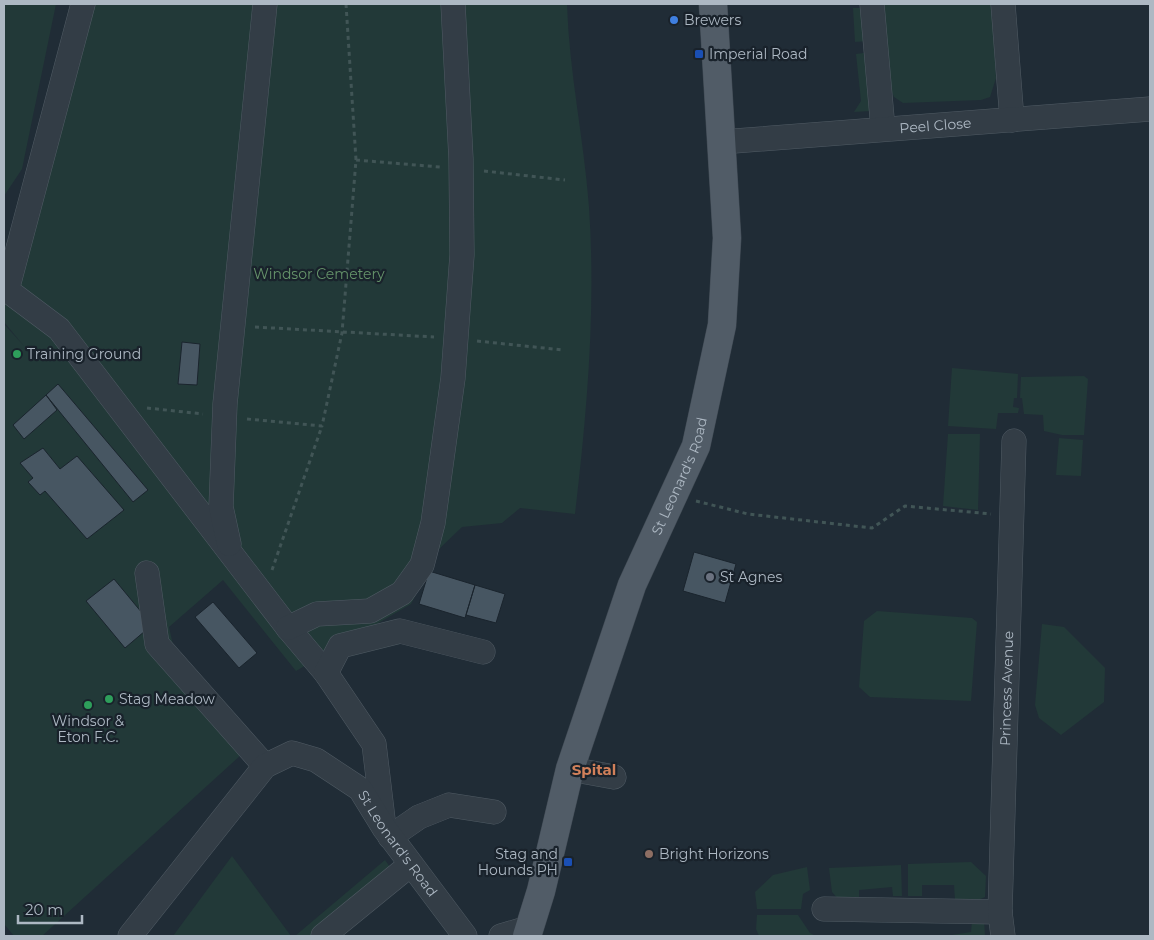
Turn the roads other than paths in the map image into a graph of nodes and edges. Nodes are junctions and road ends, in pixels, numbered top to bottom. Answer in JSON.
{"nodes":[{"id":1,"x":83,"y":4,"type":"edge"},
{"id":2,"x":265,"y":4,"type":"edge"},
{"id":3,"x":453,"y":4,"type":"edge"},
{"id":4,"x":713,"y":4,"type":"edge"},
{"id":5,"x":872,"y":4,"type":"edge"},
{"id":6,"x":1003,"y":4,"type":"edge"},
{"id":7,"x":1150,"y":109,"type":"edge"},
{"id":8,"x":1012,"y":120,"type":"junction"},
{"id":9,"x":883,"y":129,"type":"junction"},
{"id":10,"x":722,"y":142,"type":"junction"},
{"id":11,"x":1014,"y":441,"type":"dead end"},
{"id":12,"x":230,"y":551,"type":"junction"},
{"id":13,"x":147,"y":573,"type":"dead end"},
{"id":14,"x":288,"y":628,"type":"junction"},
{"id":15,"x":483,"y":652,"type":"dead end"},
{"id":16,"x":326,"y":673,"type":"junction"},
{"id":17,"x":266,"y":766,"type":"junction"},
{"id":18,"x":570,"y":769,"type":"junction"},
{"id":19,"x":614,"y":777,"type":"dead end"},
{"id":20,"x":494,"y":812,"type":"dead end"},
{"id":21,"x":387,"y":832,"type":"junction"},
{"id":22,"x":410,"y":865,"type":"junction"},
{"id":23,"x":824,"y":909,"type":"dead end"},
{"id":24,"x":1000,"y":912,"type":"junction"},
{"id":25,"x":527,"y":932,"type":"edge"},
{"id":26,"x":130,"y":936,"type":"edge"},
{"id":27,"x":323,"y":936,"type":"edge"},
{"id":28,"x":464,"y":936,"type":"edge"},
{"id":29,"x":501,"y":936,"type":"edge"},
{"id":30,"x":1003,"y":936,"type":"edge"}],
"edges":[{"from":1,"to":12,"type":"street"},
{"from":2,"to":12,"type":"street"},
{"from":3,"to":14,"type":"street"},
{"from":4,"to":10,"type":"main road","name":"St Leonard's Road"},
{"from":5,"to":9,"type":"street"},
{"from":6,"to":8,"type":"street"},
{"from":7,"to":8,"type":"street","name":"Peel Close"},
{"from":8,"to":9,"type":"street","name":"Peel Close"},
{"from":9,"to":10,"type":"street","name":"Peel Close"},
{"from":10,"to":18,"type":"main road","name":"St Leonard's Road"},
{"from":11,"to":24,"type":"street","name":"Princess Avenue"},
{"from":12,"to":14,"type":"street"},
{"from":13,"to":17,"type":"street"},
{"from":14,"to":16,"type":"street"},
{"from":15,"to":16,"type":"street"},
{"from":16,"to":21,"type":"street"},
{"from":17,"to":21,"type":"street","name":"St Leonard's Road"},
{"from":17,"to":26,"type":"street"},
{"from":18,"to":19,"type":"street"},
{"from":18,"to":25,"type":"main road","name":"St Leonard's Road"},
{"from":20,"to":21,"type":"street"},
{"from":21,"to":22,"type":"street","name":"St Leonard's Road"},
{"from":22,"to":27,"type":"street"},
{"from":22,"to":28,"type":"street","name":"St Leonard's Road"},
{"from":23,"to":24,"type":"street"},
{"from":24,"to":30,"type":"street","name":"Princess Avenue"},
{"from":25,"to":29,"type":"street","name":"St Leonard's Road"}]}
